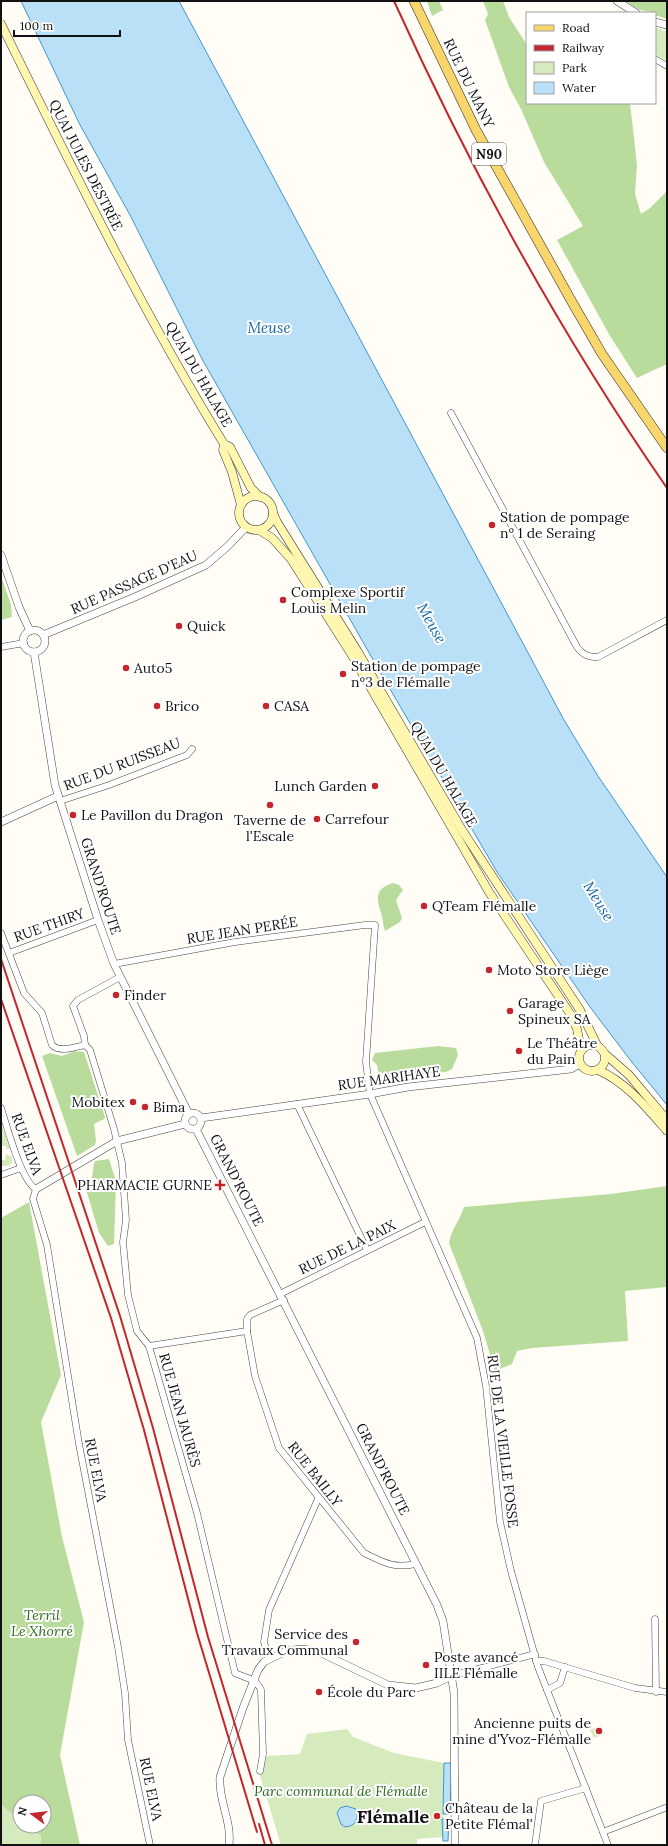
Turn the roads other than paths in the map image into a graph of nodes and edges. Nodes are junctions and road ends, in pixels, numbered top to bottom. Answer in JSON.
{"nodes":[{"id":1,"x":414,"y":1,"type":"edge"},
{"id":2,"x":617,"y":1,"type":"edge"},
{"id":3,"x":634,"y":12,"type":"edge"},
{"id":4,"x":656,"y":22,"type":"edge"},
{"id":5,"x":1,"y":24,"type":"edge"},
{"id":6,"x":667,"y":25,"type":"edge"},
{"id":7,"x":656,"y":60,"type":"edge"},
{"id":8,"x":667,"y":66,"type":"edge"},
{"id":9,"x":151,"y":317,"type":"joint"},
{"id":10,"x":451,"y":413,"type":"dead end"},
{"id":11,"x":224,"y":444,"type":"junction"},
{"id":12,"x":667,"y":448,"type":"edge"},
{"id":13,"x":260,"y":497,"type":"junction"},
{"id":14,"x":241,"y":505,"type":"junction"},
{"id":15,"x":273,"y":513,"type":"junction"},
{"id":16,"x":246,"y":527,"type":"junction"},
{"id":17,"x":259,"y":530,"type":"junction"},
{"id":18,"x":1,"y":556,"type":"edge"},
{"id":19,"x":667,"y":620,"type":"edge"},
{"id":20,"x":30,"y":631,"type":"junction"},
{"id":21,"x":43,"y":635,"type":"junction"},
{"id":22,"x":24,"y":643,"type":"junction"},
{"id":23,"x":1,"y":647,"type":"edge"},
{"id":24,"x":34,"y":652,"type":"junction"},
{"id":25,"x":192,"y":749,"type":"dead end"},
{"id":26,"x":59,"y":799,"type":"junction"},
{"id":27,"x":1,"y":822,"type":"edge"},
{"id":28,"x":98,"y":920,"type":"junction"},
{"id":29,"x":375,"y":925,"type":"joint"},
{"id":30,"x":1,"y":933,"type":"edge"},
{"id":31,"x":9,"y":953,"type":"junction"},
{"id":32,"x":114,"y":964,"type":"junction"},
{"id":33,"x":120,"y":977,"type":"junction"},
{"id":34,"x":85,"y":1045,"type":"junction"},
{"id":35,"x":597,"y":1045,"type":"junction"},
{"id":36,"x":582,"y":1050,"type":"junction"},
{"id":37,"x":605,"y":1054,"type":"junction"},
{"id":38,"x":580,"y":1064,"type":"junction"},
{"id":39,"x":598,"y":1070,"type":"junction"},
{"id":40,"x":370,"y":1094,"type":"junction"},
{"id":41,"x":297,"y":1104,"type":"junction"},
{"id":42,"x":1,"y":1108,"type":"edge"},
{"id":43,"x":189,"y":1114,"type":"junction"},
{"id":44,"x":201,"y":1118,"type":"junction"},
{"id":45,"x":667,"y":1120,"type":"edge"},
{"id":46,"x":185,"y":1124,"type":"junction"},
{"id":47,"x":196,"y":1129,"type":"junction"},
{"id":48,"x":667,"y":1131,"type":"edge"},
{"id":49,"x":117,"y":1141,"type":"junction"},
{"id":50,"x":21,"y":1168,"type":"junction"},
{"id":51,"x":1,"y":1175,"type":"edge"},
{"id":52,"x":36,"y":1189,"type":"junction"},
{"id":53,"x":425,"y":1222,"type":"junction"},
{"id":54,"x":367,"y":1250,"type":"junction"},
{"id":55,"x":282,"y":1297,"type":"junction"},
{"id":56,"x":248,"y":1331,"type":"junction"},
{"id":57,"x":149,"y":1346,"type":"junction"},
{"id":58,"x":318,"y":1499,"type":"junction"},
{"id":59,"x":416,"y":1564,"type":"junction"},
{"id":60,"x":655,"y":1619,"type":"dead end"},
{"id":61,"x":535,"y":1658,"type":"junction"},
{"id":62,"x":269,"y":1659,"type":"junction"},
{"id":63,"x":565,"y":1667,"type":"junction"},
{"id":64,"x":451,"y":1676,"type":"junction"},
{"id":65,"x":254,"y":1680,"type":"junction"},
{"id":66,"x":547,"y":1690,"type":"junction"},
{"id":67,"x":656,"y":1692,"type":"junction"},
{"id":68,"x":667,"y":1692,"type":"edge"},
{"id":69,"x":260,"y":1772,"type":"dead end"},
{"id":70,"x":586,"y":1788,"type":"junction"},
{"id":71,"x":665,"y":1808,"type":"dead end"},
{"id":72,"x":603,"y":1832,"type":"junction"},
{"id":73,"x":150,"y":1845,"type":"edge"},
{"id":74,"x":229,"y":1845,"type":"edge"},
{"id":75,"x":455,"y":1845,"type":"edge"},
{"id":76,"x":535,"y":1845,"type":"edge"},
{"id":77,"x":608,"y":1845,"type":"edge"}],
"edges":[{"from":1,"to":12,"type":"main road","name":"RUE DU MANY","number":"N90"},
{"from":2,"to":3,"type":"street"},
{"from":4,"to":6,"type":"street"},
{"from":5,"to":9,"type":"main road","name":"QUAI JULES DESTRÉE"},
{"from":7,"to":8,"type":"street"},
{"from":9,"to":11,"type":"main road","name":"QUAI DU HALAGE"},
{"from":10,"to":19,"type":"street"},
{"from":11,"to":13,"type":"main road","name":"QUAI DU HALAGE"},
{"from":11,"to":14,"type":"main road","name":"QUAI DU HALAGE"},
{"from":13,"to":14,"type":"main road"},
{"from":13,"to":15,"type":"main road","name":"QUAI DU HALAGE"},
{"from":14,"to":16,"type":"main road","name":"QUAI DU HALAGE"},
{"from":15,"to":17,"type":"main road"},
{"from":15,"to":35,"type":"main road","name":"QUAI DU HALAGE"},
{"from":16,"to":17,"type":"main road","name":"QUAI DU HALAGE"},
{"from":16,"to":21,"type":"street","name":"RUE PASSAGE D'EAU"},
{"from":17,"to":36,"type":"main road","name":"QUAI DU HALAGE"},
{"from":18,"to":20,"type":"street"},
{"from":20,"to":21,"type":"street"},
{"from":20,"to":22,"type":"street"},
{"from":21,"to":24,"type":"street"},
{"from":22,"to":23,"type":"street"},
{"from":22,"to":24,"type":"street"},
{"from":24,"to":26,"type":"street","name":"GRAND'ROUTE"},
{"from":25,"to":26,"type":"street","name":"RUE DU RUISSEAU"},
{"from":26,"to":27,"type":"street"},
{"from":26,"to":28,"type":"street","name":"GRAND'ROUTE"},
{"from":28,"to":31,"type":"street","name":"RUE THIRY"},
{"from":28,"to":32,"type":"street","name":"GRAND'ROUTE"},
{"from":29,"to":32,"type":"street","name":"RUE JEAN PERÉE"},
{"from":29,"to":40,"type":"street","name":"RUE DE LA VIEILLE FOSSE"},
{"from":30,"to":31,"type":"street"},
{"from":31,"to":34,"type":"street"},
{"from":32,"to":33,"type":"street","name":"GRAND'ROUTE"},
{"from":33,"to":34,"type":"street","name":"RUE JEAN JAURÈS"},
{"from":33,"to":43,"type":"street","name":"GRAND'ROUTE"},
{"from":34,"to":49,"type":"street","name":"RUE JEAN JAURÈS"},
{"from":35,"to":36,"type":"main road"},
{"from":35,"to":37,"type":"main road"},
{"from":36,"to":38,"type":"main road"},
{"from":37,"to":39,"type":"main road"},
{"from":37,"to":45,"type":"main road"},
{"from":38,"to":39,"type":"main road"},
{"from":38,"to":40,"type":"street","name":"RUE MARIHAYE"},
{"from":39,"to":48,"type":"main road"},
{"from":40,"to":41,"type":"street","name":"RUE MARIHAYE"},
{"from":40,"to":53,"type":"street","name":"RUE DE LA VIEILLE FOSSE"},
{"from":41,"to":44,"type":"street","name":"RUE MARIHAYE"},
{"from":41,"to":54,"type":"street"},
{"from":42,"to":50,"type":"street","name":"RUE ELVA"},
{"from":43,"to":44,"type":"street"},
{"from":43,"to":46,"type":"street"},
{"from":44,"to":47,"type":"street"},
{"from":46,"to":47,"type":"street"},
{"from":46,"to":49,"type":"street"},
{"from":47,"to":55,"type":"street","name":"GRAND'ROUTE"},
{"from":49,"to":52,"type":"street"},
{"from":49,"to":57,"type":"street","name":"RUE JEAN JAURÈS"},
{"from":50,"to":51,"type":"street"},
{"from":50,"to":52,"type":"street","name":"RUE ELVA"},
{"from":52,"to":73,"type":"street","name":"RUE ELVA"},
{"from":53,"to":54,"type":"street","name":"RUE DE LA PAIX"},
{"from":53,"to":61,"type":"street","name":"RUE DE LA VIEILLE FOSSE"},
{"from":54,"to":55,"type":"street","name":"RUE DE LA PAIX"},
{"from":55,"to":56,"type":"street","name":"RUE BAILLY"},
{"from":55,"to":59,"type":"street","name":"GRAND'ROUTE"},
{"from":56,"to":57,"type":"street"},
{"from":56,"to":58,"type":"street","name":"RUE BAILLY"},
{"from":57,"to":65,"type":"street","name":"RUE JEAN JAURÈS"},
{"from":58,"to":59,"type":"street","name":"RUE BAILLY"},
{"from":58,"to":62,"type":"street"},
{"from":59,"to":64,"type":"street","name":"GRAND'ROUTE"},
{"from":60,"to":67,"type":"street"},
{"from":61,"to":63,"type":"street"},
{"from":61,"to":64,"type":"street"},
{"from":61,"to":66,"type":"street","name":"RUE DE LA VIEILLE FOSSE"},
{"from":62,"to":64,"type":"street"},
{"from":62,"to":65,"type":"street"},
{"from":63,"to":66,"type":"street"},
{"from":63,"to":67,"type":"street"},
{"from":64,"to":75,"type":"street","name":"GRAND'ROUTE"},
{"from":65,"to":69,"type":"street"},
{"from":65,"to":74,"type":"street"},
{"from":66,"to":70,"type":"street","name":"RUE DE LA VIEILLE FOSSE"},
{"from":67,"to":68,"type":"street"},
{"from":70,"to":72,"type":"street","name":"RUE DE LA VIEILLE FOSSE"},
{"from":70,"to":76,"type":"street"},
{"from":71,"to":72,"type":"street"},
{"from":72,"to":77,"type":"street","name":"RUE DE LA VIEILLE FOSSE"}]}
